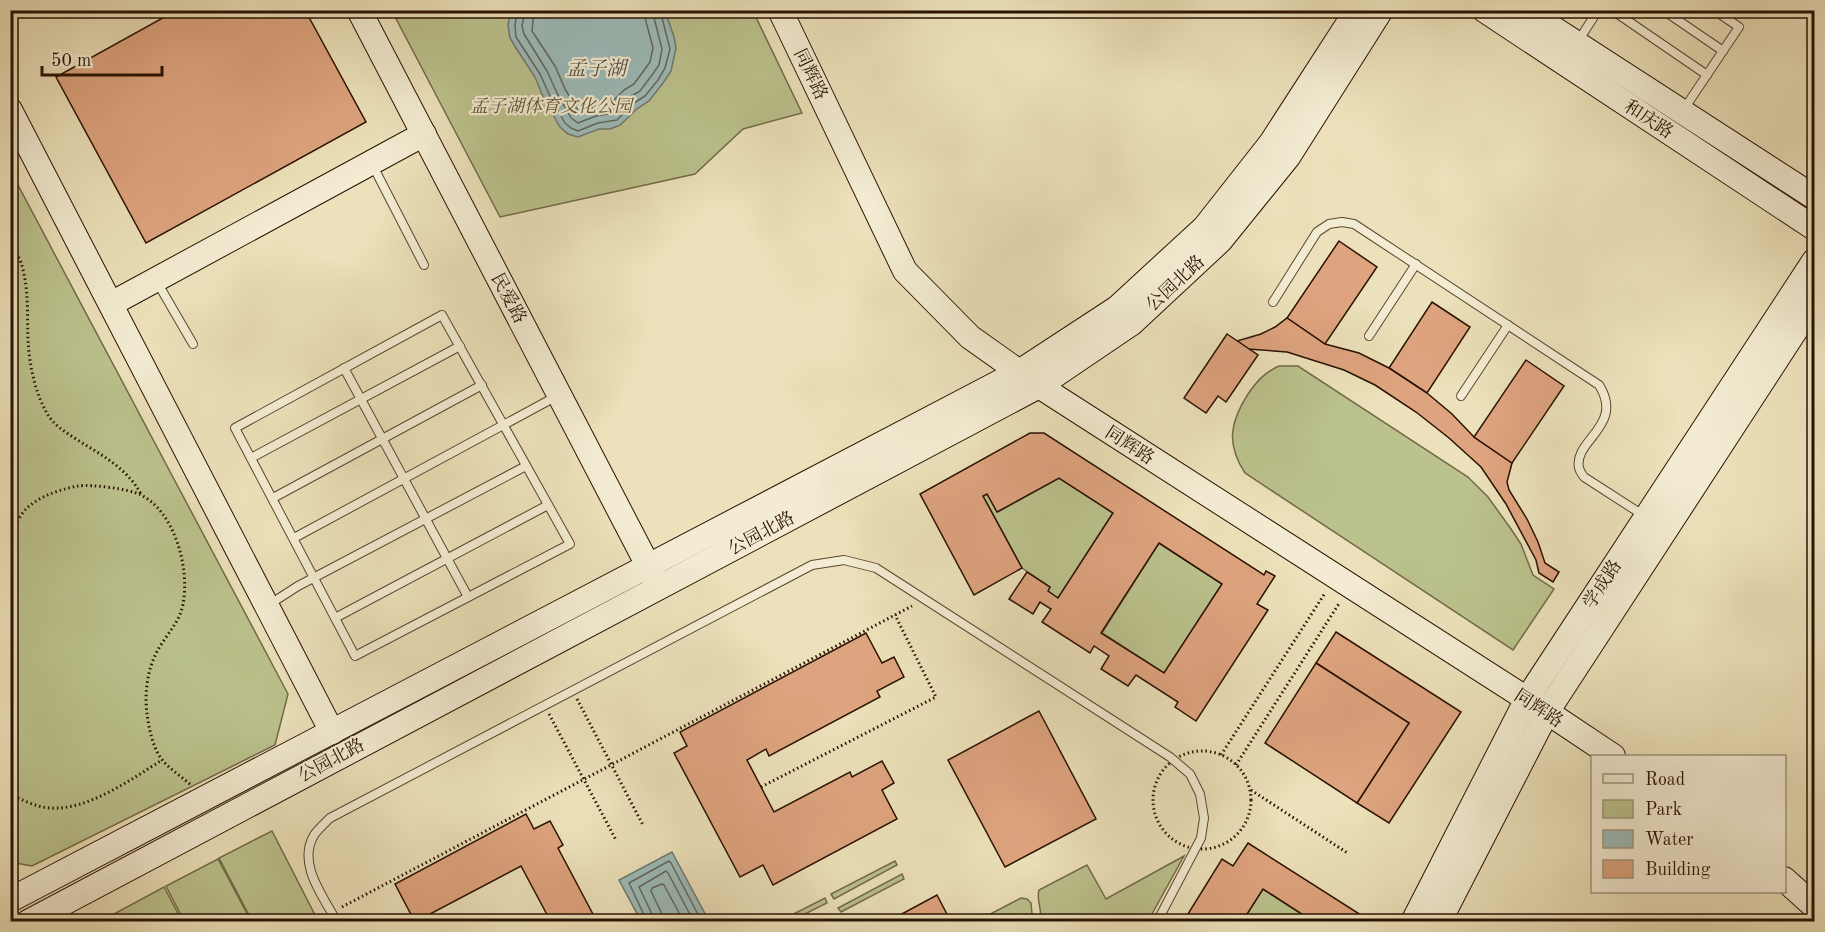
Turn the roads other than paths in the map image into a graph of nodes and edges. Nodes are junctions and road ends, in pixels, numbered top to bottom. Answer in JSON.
{"nodes":[{"id":1,"x":359,"y":10,"type":"edge"},
{"id":2,"x":780,"y":10,"type":"edge"},
{"id":3,"x":1357,"y":10,"type":"edge"},
{"id":4,"x":1382,"y":10,"type":"edge"},
{"id":5,"x":1484,"y":10,"type":"edge"},
{"id":6,"x":1525,"y":10,"type":"edge"},
{"id":7,"x":1598,"y":10,"type":"edge"},
{"id":8,"x":1612,"y":10,"type":"edge"},
{"id":9,"x":1663,"y":10,"type":"edge"},
{"id":10,"x":1714,"y":10,"type":"edge"},
{"id":11,"x":1576,"y":44,"type":"junction"},
{"id":12,"x":1723,"y":51,"type":"junction"},
{"id":13,"x":1707,"y":75,"type":"junction"},
{"id":14,"x":10,"y":110,"type":"edge"},
{"id":15,"x":1675,"y":122,"type":"junction"},
{"id":16,"x":424,"y":134,"type":"junction"},
{"id":17,"x":371,"y":162,"type":"junction"},
{"id":18,"x":1815,"y":197,"type":"edge"},
{"id":19,"x":1815,"y":228,"type":"edge"},
{"id":20,"x":1815,"y":261,"type":"edge"},
{"id":21,"x":1416,"y":264,"type":"junction"},
{"id":22,"x":424,"y":265,"type":"dead end"},
{"id":23,"x":156,"y":279,"type":"junction"},
{"id":24,"x":1273,"y":302,"type":"dead end"},
{"id":25,"x":1815,"y":302,"type":"edge"},
{"id":26,"x":111,"y":304,"type":"junction"},
{"id":27,"x":1508,"y":325,"type":"junction"},
{"id":28,"x":1369,"y":336,"type":"dead end"},
{"id":29,"x":193,"y":344,"type":"dead end"},
{"id":30,"x":460,"y":346,"type":"junction"},
{"id":31,"x":344,"y":368,"type":"junction"},
{"id":32,"x":1019,"y":372,"type":"junction"},
{"id":33,"x":482,"y":385,"type":"junction"},
{"id":34,"x":1039,"y":386,"type":"junction"},
{"id":35,"x":560,"y":395,"type":"junction"},
{"id":36,"x":1461,"y":396,"type":"dead end"},
{"id":37,"x":361,"y":399,"type":"junction"},
{"id":38,"x":504,"y":425,"type":"junction"},
{"id":39,"x":382,"y":439,"type":"junction"},
{"id":40,"x":251,"y":458,"type":"junction"},
{"id":41,"x":526,"y":466,"type":"junction"},
{"id":42,"x":404,"y":479,"type":"junction"},
{"id":43,"x":273,"y":498,"type":"junction"},
{"id":44,"x":548,"y":505,"type":"junction"},
{"id":45,"x":1646,"y":517,"type":"junction"},
{"id":46,"x":425,"y":519,"type":"junction"},
{"id":47,"x":294,"y":538,"type":"junction"},
{"id":48,"x":447,"y":559,"type":"junction"},
{"id":49,"x":653,"y":576,"type":"junction"},
{"id":50,"x":315,"y":578,"type":"junction"},
{"id":51,"x":468,"y":597,"type":"junction"},
{"id":52,"x":267,"y":606,"type":"junction"},
{"id":53,"x":335,"y":618,"type":"junction"},
{"id":54,"x":1527,"y":699,"type":"junction"},
{"id":55,"x":1547,"y":712,"type":"junction"},
{"id":56,"x":332,"y":732,"type":"junction"},
{"id":57,"x":1612,"y":755,"type":"edge"},
{"id":58,"x":1786,"y":880,"type":"edge"},
{"id":59,"x":10,"y":900,"type":"edge"},
{"id":60,"x":1815,"y":906,"type":"edge"},
{"id":61,"x":333,"y":918,"type":"edge"},
{"id":62,"x":28,"y":921,"type":"edge"},
{"id":63,"x":1157,"y":921,"type":"edge"},
{"id":64,"x":1413,"y":921,"type":"edge"},
{"id":65,"x":1439,"y":921,"type":"edge"}],
"edges":[{"from":1,"to":16,"type":"main road","name":"民爱路"},
{"from":2,"to":32,"type":"main road","name":"同辉路"},
{"from":3,"to":32,"type":"main road","name":"公园北路"},
{"from":4,"to":34,"type":"main road","name":"公园北路"},
{"from":5,"to":15,"type":"main road","name":"和庆路"},
{"from":6,"to":11,"type":"main road","name":"和庆路"},
{"from":7,"to":11,"type":"lane"},
{"from":8,"to":13,"type":"lane"},
{"from":9,"to":12,"type":"lane"},
{"from":10,"to":12,"type":"lane"},
{"from":11,"to":15,"type":"main road","name":"和庆路"},
{"from":12,"to":13,"type":"lane"},
{"from":13,"to":15,"type":"lane"},
{"from":14,"to":26,"type":"main road"},
{"from":15,"to":18,"type":"main road","name":"和庆路"},
{"from":15,"to":19,"type":"main road","name":"和庆路"},
{"from":16,"to":17,"type":"main road"},
{"from":16,"to":35,"type":"main road","name":"民爱路"},
{"from":17,"to":22,"type":"lane"},
{"from":17,"to":23,"type":"main road"},
{"from":20,"to":45,"type":"main road","name":"学成路"},
{"from":21,"to":24,"type":"lane"},
{"from":21,"to":27,"type":"lane"},
{"from":21,"to":28,"type":"lane"},
{"from":23,"to":26,"type":"main road"},
{"from":23,"to":29,"type":"lane"},
{"from":25,"to":55,"type":"main road","name":"学成路"},
{"from":26,"to":52,"type":"main road"},
{"from":27,"to":36,"type":"lane"},
{"from":27,"to":45,"type":"lane"},
{"from":30,"to":31,"type":"lane"},
{"from":30,"to":33,"type":"lane"},
{"from":30,"to":37,"type":"lane"},
{"from":31,"to":37,"type":"lane"},
{"from":31,"to":40,"type":"lane"},
{"from":32,"to":34,"type":"main road","name":"同辉路"},
{"from":32,"to":49,"type":"main road","name":"公园北路"},
{"from":33,"to":38,"type":"lane"},
{"from":33,"to":39,"type":"lane"},
{"from":34,"to":49,"type":"main road","name":"公园北路"},
{"from":34,"to":54,"type":"main road","name":"同辉路"},
{"from":35,"to":38,"type":"lane"},
{"from":35,"to":49,"type":"main road","name":"民爱路"},
{"from":37,"to":39,"type":"lane"},
{"from":37,"to":40,"type":"lane"},
{"from":38,"to":41,"type":"lane"},
{"from":38,"to":42,"type":"lane"},
{"from":39,"to":42,"type":"lane"},
{"from":39,"to":43,"type":"lane"},
{"from":40,"to":43,"type":"lane"},
{"from":41,"to":44,"type":"lane"},
{"from":41,"to":46,"type":"lane"},
{"from":42,"to":46,"type":"lane"},
{"from":42,"to":47,"type":"lane"},
{"from":43,"to":47,"type":"lane"},
{"from":44,"to":48,"type":"lane"},
{"from":44,"to":51,"type":"lane"},
{"from":45,"to":54,"type":"main road","name":"学成路"},
{"from":46,"to":48,"type":"lane"},
{"from":46,"to":50,"type":"lane"},
{"from":47,"to":50,"type":"lane"},
{"from":48,"to":51,"type":"lane"},
{"from":48,"to":53,"type":"lane"},
{"from":49,"to":56,"type":"main road","name":"公园北路"},
{"from":49,"to":62,"type":"main road","name":"公园北路"},
{"from":50,"to":52,"type":"lane"},
{"from":50,"to":53,"type":"lane"},
{"from":51,"to":53,"type":"lane"},
{"from":52,"to":56,"type":"main road"},
{"from":54,"to":55,"type":"main road","name":"同辉路"},
{"from":54,"to":64,"type":"main road","name":"学成路"},
{"from":55,"to":57,"type":"main road","name":"同辉路"},
{"from":55,"to":65,"type":"main road","name":"学成路"},
{"from":56,"to":59,"type":"main road","name":"公园北路"},
{"from":58,"to":60,"type":"main road"},
{"from":61,"to":63,"type":"lane"}]}
